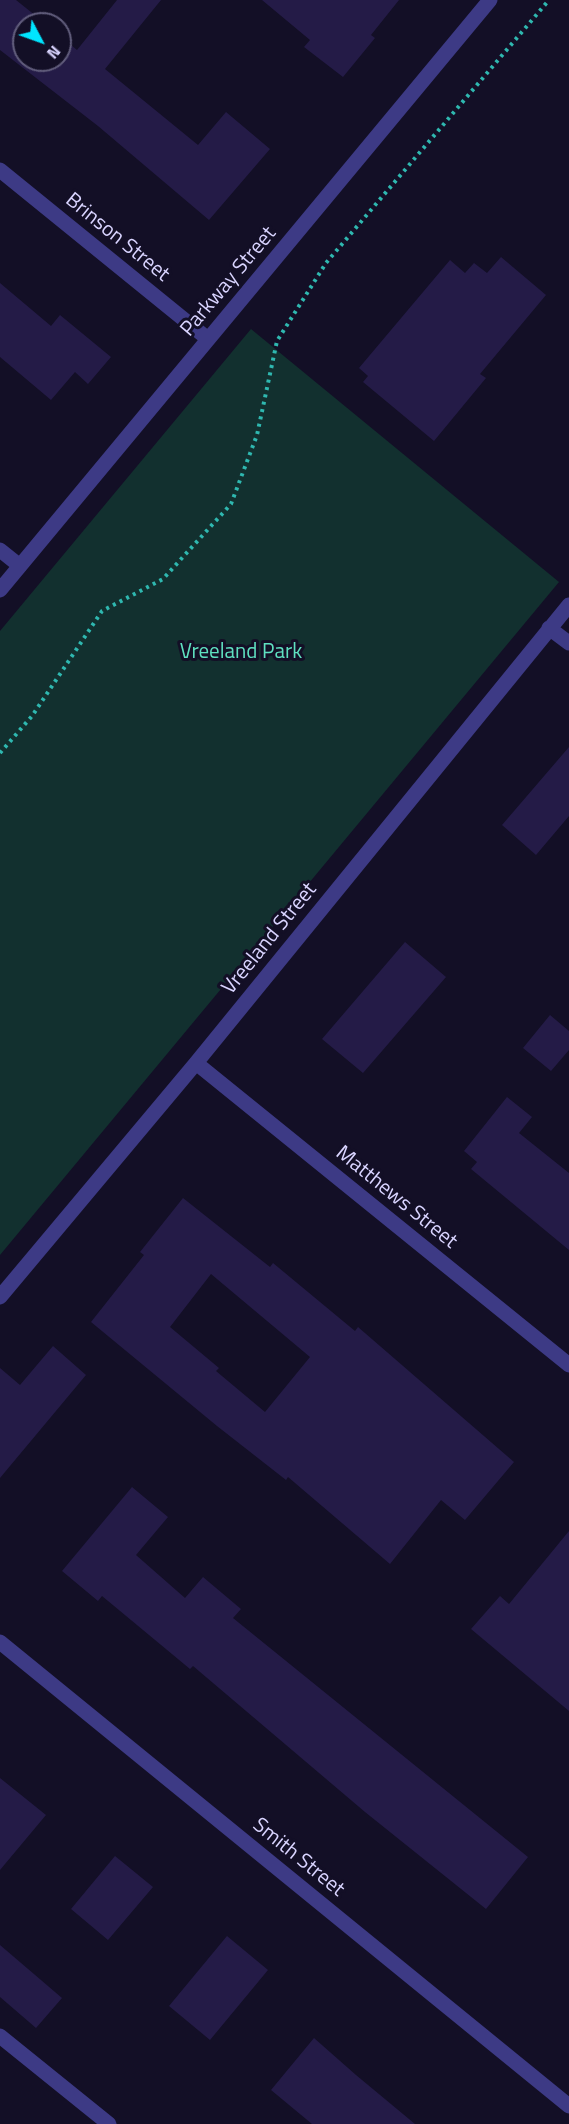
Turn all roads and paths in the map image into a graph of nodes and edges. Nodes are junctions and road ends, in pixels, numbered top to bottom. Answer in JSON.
{"nodes":[{"id":1,"x":490,"y":0,"type":"edge"},
{"id":2,"x":549,"y":0,"type":"edge"},
{"id":3,"x":0,"y":170,"type":"edge"},
{"id":4,"x":208,"y":339,"type":"junction"},
{"id":5,"x":0,"y":550,"type":"edge"},
{"id":6,"x":20,"y":566,"type":"junction"},
{"id":7,"x":0,"y":590,"type":"edge"},
{"id":8,"x":569,"y":604,"type":"edge"},
{"id":9,"x":549,"y":628,"type":"junction"},
{"id":10,"x":569,"y":643,"type":"edge"},
{"id":11,"x":0,"y":753,"type":"edge"},
{"id":12,"x":196,"y":1063,"type":"junction"},
{"id":13,"x":0,"y":1297,"type":"edge"},
{"id":14,"x":569,"y":1365,"type":"edge"},
{"id":15,"x":0,"y":1642,"type":"edge"},
{"id":16,"x":0,"y":2036,"type":"edge"},
{"id":17,"x":569,"y":2106,"type":"edge"},
{"id":18,"x":109,"y":2124,"type":"edge"}],
"edges":[{"from":1,"to":4,"type":"street","name":"Parkway Street"},
{"from":2,"to":11,"type":"path"},
{"from":3,"to":4,"type":"street","name":"Brinson Street"},
{"from":4,"to":6,"type":"street","name":"Parkway Street"},
{"from":5,"to":6,"type":"street"},
{"from":6,"to":7,"type":"street","name":"Parkway Street"},
{"from":8,"to":9,"type":"street","name":"Vreeland Street"},
{"from":9,"to":10,"type":"street"},
{"from":9,"to":12,"type":"street","name":"Vreeland Street"},
{"from":12,"to":13,"type":"street","name":"Vreeland Street"},
{"from":12,"to":14,"type":"street","name":"Matthews Street"},
{"from":15,"to":17,"type":"street","name":"Smith Street"},
{"from":16,"to":18,"type":"street"}]}
